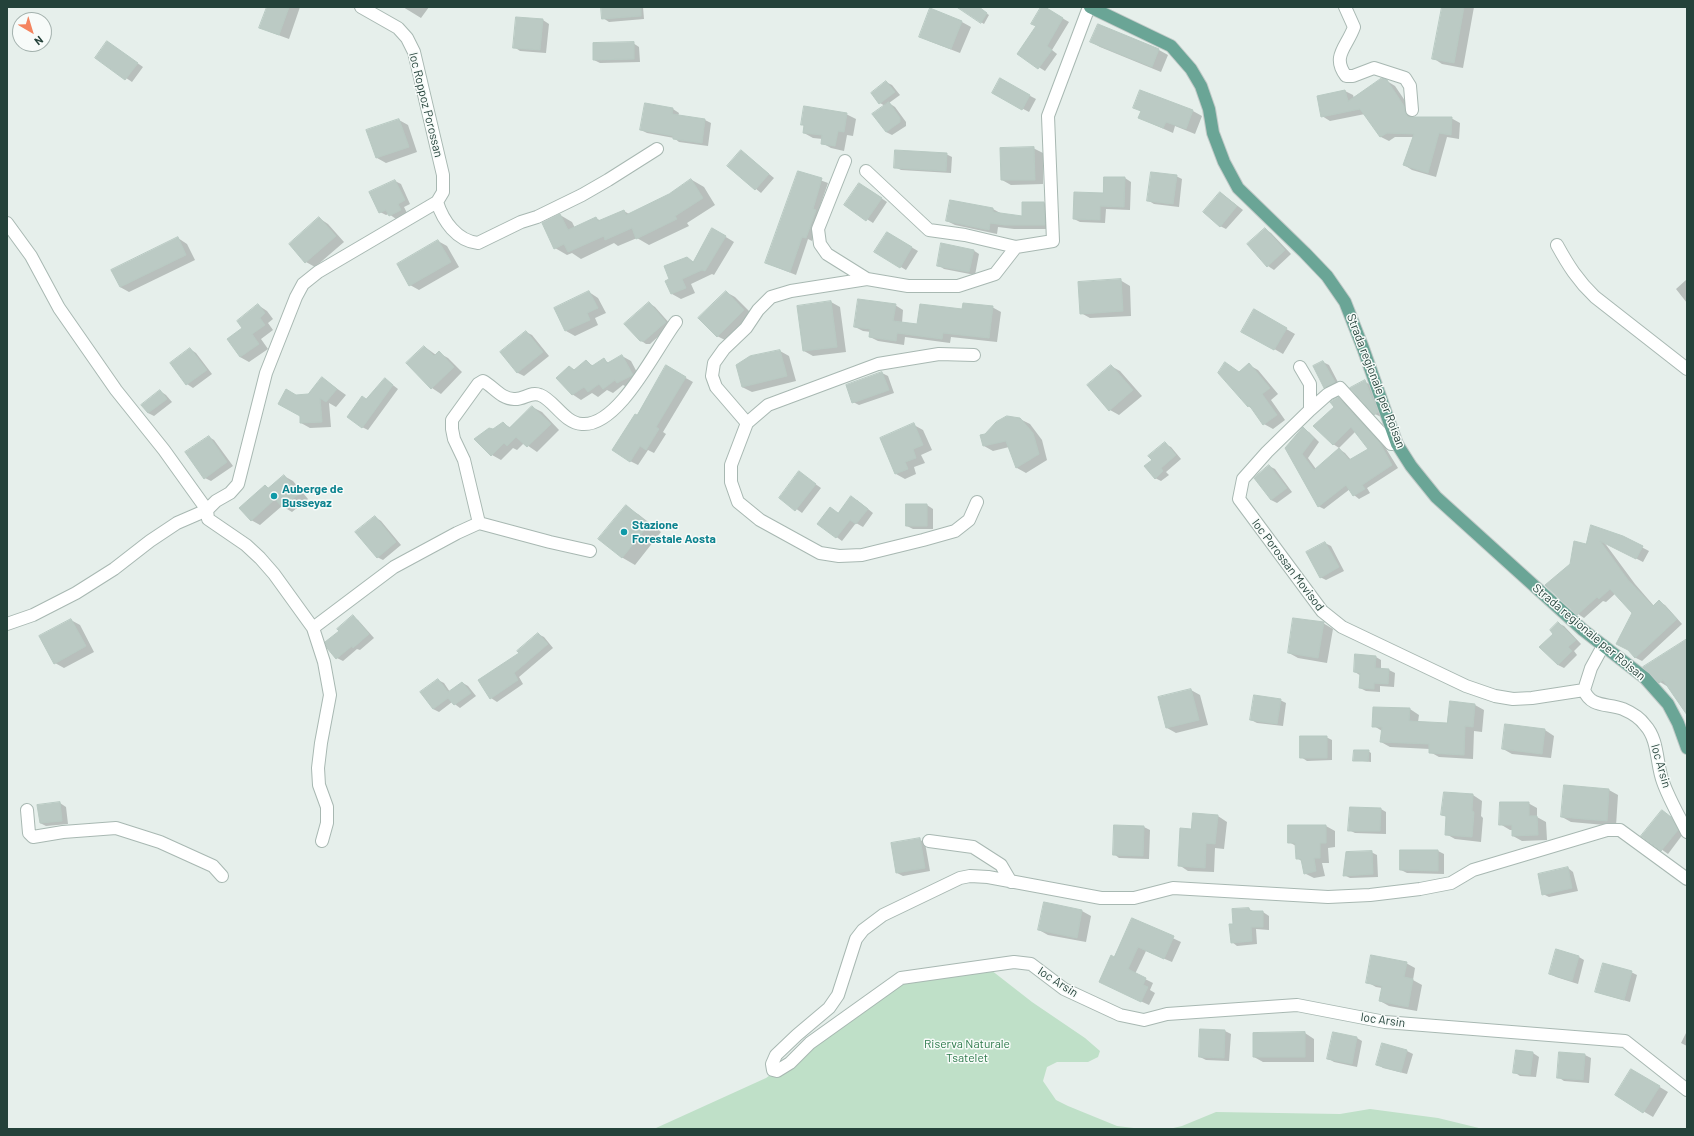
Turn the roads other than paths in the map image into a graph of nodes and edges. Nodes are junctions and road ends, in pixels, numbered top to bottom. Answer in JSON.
{"nodes":[{"id":1,"x":361,"y":7,"type":"edge"},
{"id":2,"x":1090,"y":7,"type":"edge"},
{"id":3,"x":1345,"y":7,"type":"edge"},
{"id":4,"x":1412,"y":110,"type":"dead end"},
{"id":5,"x":657,"y":149,"type":"dead end"},
{"id":6,"x":845,"y":161,"type":"dead end"},
{"id":7,"x":866,"y":171,"type":"dead end"},
{"id":8,"x":437,"y":202,"type":"junction"},
{"id":9,"x":7,"y":223,"type":"edge"},
{"id":10,"x":1557,"y":245,"type":"dead end"},
{"id":11,"x":1016,"y":247,"type":"junction"},
{"id":12,"x":868,"y":279,"type":"junction"},
{"id":13,"x":676,"y":322,"type":"dead end"},
{"id":14,"x":974,"y":355,"type":"dead end"},
{"id":15,"x":1300,"y":367,"type":"dead end"},
{"id":16,"x":1687,"y":369,"type":"edge"},
{"id":17,"x":1310,"y":410,"type":"junction"},
{"id":18,"x":747,"y":423,"type":"junction"},
{"id":19,"x":1397,"y":444,"type":"junction"},
{"id":20,"x":977,"y":502,"type":"dead end"},
{"id":21,"x":207,"y":510,"type":"junction"},
{"id":22,"x":479,"y":523,"type":"junction"},
{"id":23,"x":590,"y":551,"type":"dead end"},
{"id":24,"x":7,"y":624,"type":"edge"},
{"id":25,"x":313,"y":628,"type":"junction"},
{"id":26,"x":1603,"y":646,"type":"junction"},
{"id":27,"x":1584,"y":690,"type":"junction"},
{"id":28,"x":1687,"y":748,"type":"edge"},
{"id":29,"x":27,"y":810,"type":"dead end"},
{"id":30,"x":1687,"y":832,"type":"edge"},
{"id":31,"x":322,"y":841,"type":"dead end"},
{"id":32,"x":928,"y":841,"type":"dead end"},
{"id":33,"x":222,"y":876,"type":"dead end"},
{"id":34,"x":1687,"y":880,"type":"edge"},
{"id":35,"x":1011,"y":882,"type":"junction"},
{"id":36,"x":1687,"y":1090,"type":"edge"}],
"edges":[{"from":1,"to":8,"type":"street","name":"loc Roppoz Porossan"},
{"from":2,"to":11,"type":"street"},
{"from":2,"to":19,"type":"main road","name":"Strada regionale per Roisan"},
{"from":3,"to":4,"type":"street"},
{"from":5,"to":8,"type":"street"},
{"from":6,"to":12,"type":"street"},
{"from":7,"to":11,"type":"street"},
{"from":8,"to":21,"type":"street"},
{"from":9,"to":21,"type":"street"},
{"from":10,"to":16,"type":"street"},
{"from":11,"to":12,"type":"street"},
{"from":12,"to":18,"type":"street"},
{"from":13,"to":22,"type":"street"},
{"from":14,"to":18,"type":"street"},
{"from":15,"to":17,"type":"street"},
{"from":17,"to":19,"type":"street","name":"loc Porossan Movisod"},
{"from":17,"to":27,"type":"street","name":"loc Porossan Movisod"},
{"from":18,"to":20,"type":"street"},
{"from":19,"to":26,"type":"main road","name":"Strada regionale per Roisan"},
{"from":21,"to":24,"type":"street"},
{"from":21,"to":25,"type":"street"},
{"from":22,"to":23,"type":"street"},
{"from":22,"to":25,"type":"street"},
{"from":25,"to":31,"type":"street"},
{"from":26,"to":27,"type":"street"},
{"from":26,"to":28,"type":"main road","name":"Strada regionale per Roisan"},
{"from":27,"to":30,"type":"street","name":"loc Arsin"},
{"from":29,"to":33,"type":"street"},
{"from":32,"to":35,"type":"street"},
{"from":34,"to":35,"type":"street","name":"loc Arsin"},
{"from":35,"to":36,"type":"street","name":"loc Arsin"}]}
